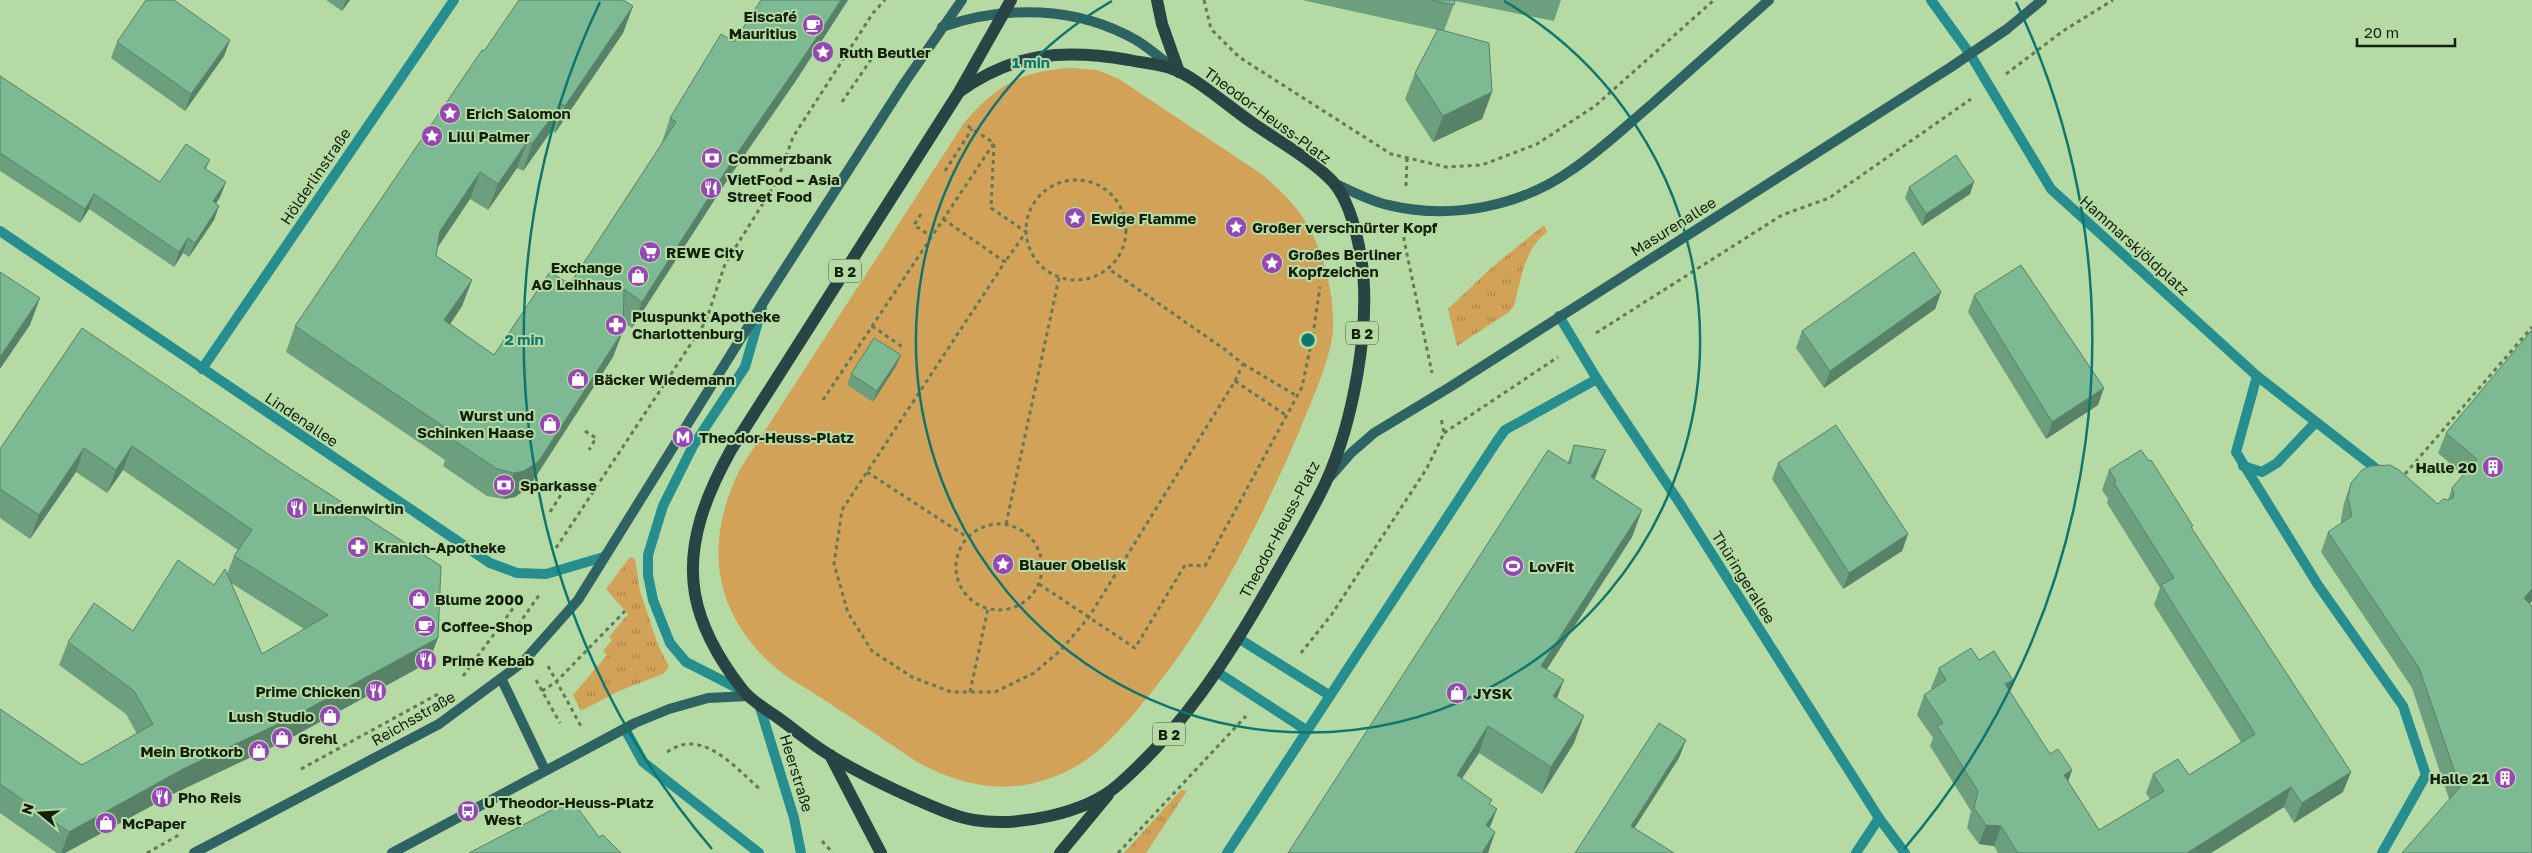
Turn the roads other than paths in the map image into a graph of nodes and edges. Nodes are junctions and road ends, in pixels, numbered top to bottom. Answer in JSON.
{"nodes":[{"id":1,"x":454,"y":0,"type":"edge"},
{"id":2,"x":962,"y":0,"type":"edge"},
{"id":3,"x":1011,"y":0,"type":"edge"},
{"id":4,"x":1157,"y":0,"type":"edge"},
{"id":5,"x":1769,"y":0,"type":"edge"},
{"id":6,"x":1931,"y":0,"type":"edge"},
{"id":7,"x":2042,"y":0,"type":"edge"},
{"id":8,"x":1004,"y":12,"type":"junction"},
{"id":9,"x":942,"y":27,"type":"junction"},
{"id":10,"x":1970,"y":54,"type":"junction"},
{"id":11,"x":1178,"y":71,"type":"junction"},
{"id":12,"x":959,"y":92,"type":"junction"},
{"id":13,"x":1336,"y":184,"type":"junction"},
{"id":14,"x":0,"y":231,"type":"edge"},
{"id":15,"x":766,"y":298,"type":"junction"},
{"id":16,"x":1559,"y":316,"type":"junction"},
{"id":17,"x":202,"y":369,"type":"junction"},
{"id":18,"x":2258,"y":376,"type":"junction"},
{"id":19,"x":1597,"y":379,"type":"junction"},
{"id":20,"x":2316,"y":422,"type":"junction"},
{"id":21,"x":2243,"y":466,"type":"junction"},
{"id":22,"x":1326,"y":482,"type":"junction"},
{"id":23,"x":2395,"y":484,"type":"edge"},
{"id":24,"x":604,"y":557,"type":"junction"},
{"id":25,"x":1238,"y":638,"type":"junction"},
{"id":26,"x":1217,"y":672,"type":"junction"},
{"id":27,"x":502,"y":680,"type":"junction"},
{"id":28,"x":1329,"y":695,"type":"junction"},
{"id":29,"x":750,"y":697,"type":"junction"},
{"id":30,"x":625,"y":729,"type":"junction"},
{"id":31,"x":1306,"y":730,"type":"junction"},
{"id":32,"x":830,"y":755,"type":"junction"},
{"id":33,"x":545,"y":770,"type":"junction"},
{"id":34,"x":1114,"y":789,"type":"junction"},
{"id":35,"x":1879,"y":818,"type":"junction"},
{"id":36,"x":194,"y":853,"type":"edge"},
{"id":37,"x":392,"y":853,"type":"edge"},
{"id":38,"x":759,"y":853,"type":"edge"},
{"id":39,"x":801,"y":853,"type":"edge"},
{"id":40,"x":881,"y":853,"type":"edge"},
{"id":41,"x":1060,"y":853,"type":"edge"},
{"id":42,"x":1227,"y":853,"type":"edge"},
{"id":43,"x":1856,"y":853,"type":"edge"},
{"id":44,"x":1905,"y":853,"type":"edge"},
{"id":45,"x":2382,"y":853,"type":"edge"}],
"edges":[{"from":1,"to":17,"type":"street","name":"Hölderlinstraße"},
{"from":2,"to":9,"type":"main road"},
{"from":3,"to":8,"type":"main road","number":"B 2"},
{"from":4,"to":11,"type":"main road"},
{"from":5,"to":13,"type":"main road"},
{"from":6,"to":10,"type":"street","name":"Hammarskjöldplatz"},
{"from":7,"to":10,"type":"main road","name":"Masurenallee"},
{"from":8,"to":9,"type":"main road","name":"Theodor-Heuss-Platz"},
{"from":8,"to":11,"type":"main road","name":"Theodor-Heuss-Platz"},
{"from":8,"to":12,"type":"main road","name":"Theodor-Heuss-Platz","number":"B 2"},
{"from":9,"to":15,"type":"main road","name":"Theodor-Heuss-Platz"},
{"from":10,"to":16,"type":"main road","name":"Masurenallee"},
{"from":10,"to":18,"type":"street","name":"Hammarskjöldplatz"},
{"from":11,"to":12,"type":"main road","name":"Theodor-Heuss-Platz"},
{"from":11,"to":13,"type":"main road","name":"Theodor-Heuss-Platz","number":"B 2"},
{"from":12,"to":29,"type":"main road","name":"Theodor-Heuss-Platz","number":"B 2"},
{"from":13,"to":22,"type":"main road","name":"Theodor-Heuss-Platz","number":"B 2"},
{"from":14,"to":17,"type":"street","name":"Lindenallee"},
{"from":15,"to":24,"type":"main road","name":"Theodor-Heuss-Platz"},
{"from":15,"to":29,"type":"street","name":"Theodor-Heuss-Platz"},
{"from":16,"to":19,"type":"street","name":"Thüringerallee"},
{"from":16,"to":22,"type":"main road","name":"Masurenallee"},
{"from":17,"to":24,"type":"street","name":"Lindenallee"},
{"from":18,"to":20,"type":"street","name":"Hammarskjöldplatz"},
{"from":18,"to":21,"type":"street"},
{"from":19,"to":28,"type":"street"},
{"from":19,"to":35,"type":"street","name":"Thüringerallee"},
{"from":20,"to":21,"type":"street"},
{"from":20,"to":23,"type":"street","name":"Hammarskjöldplatz"},
{"from":21,"to":45,"type":"street"},
{"from":22,"to":25,"type":"main road","name":"Theodor-Heuss-Platz","number":"B 2"},
{"from":24,"to":27,"type":"main road","name":"Reichsstraße"},
{"from":25,"to":26,"type":"main road","name":"Theodor-Heuss-Platz","number":"B 2"},
{"from":25,"to":28,"type":"street"},
{"from":26,"to":31,"type":"street"},
{"from":26,"to":34,"type":"main road","name":"Theodor-Heuss-Platz","number":"B 2"},
{"from":27,"to":33,"type":"main road"},
{"from":27,"to":36,"type":"main road","name":"Reichsstraße"},
{"from":28,"to":31,"type":"street"},
{"from":29,"to":30,"type":"main road"},
{"from":29,"to":32,"type":"main road","name":"Theodor-Heuss-Platz","number":"B 2"},
{"from":29,"to":39,"type":"street","name":"Heerstraße"},
{"from":30,"to":33,"type":"main road"},
{"from":30,"to":38,"type":"street"},
{"from":31,"to":42,"type":"street"},
{"from":32,"to":34,"type":"main road","name":"Theodor-Heuss-Platz"},
{"from":32,"to":40,"type":"main road","number":"B 2"},
{"from":33,"to":37,"type":"main road"},
{"from":34,"to":41,"type":"main road","number":"B 2"},
{"from":35,"to":43,"type":"street"},
{"from":35,"to":44,"type":"street","name":"Thüringerallee"}]}
